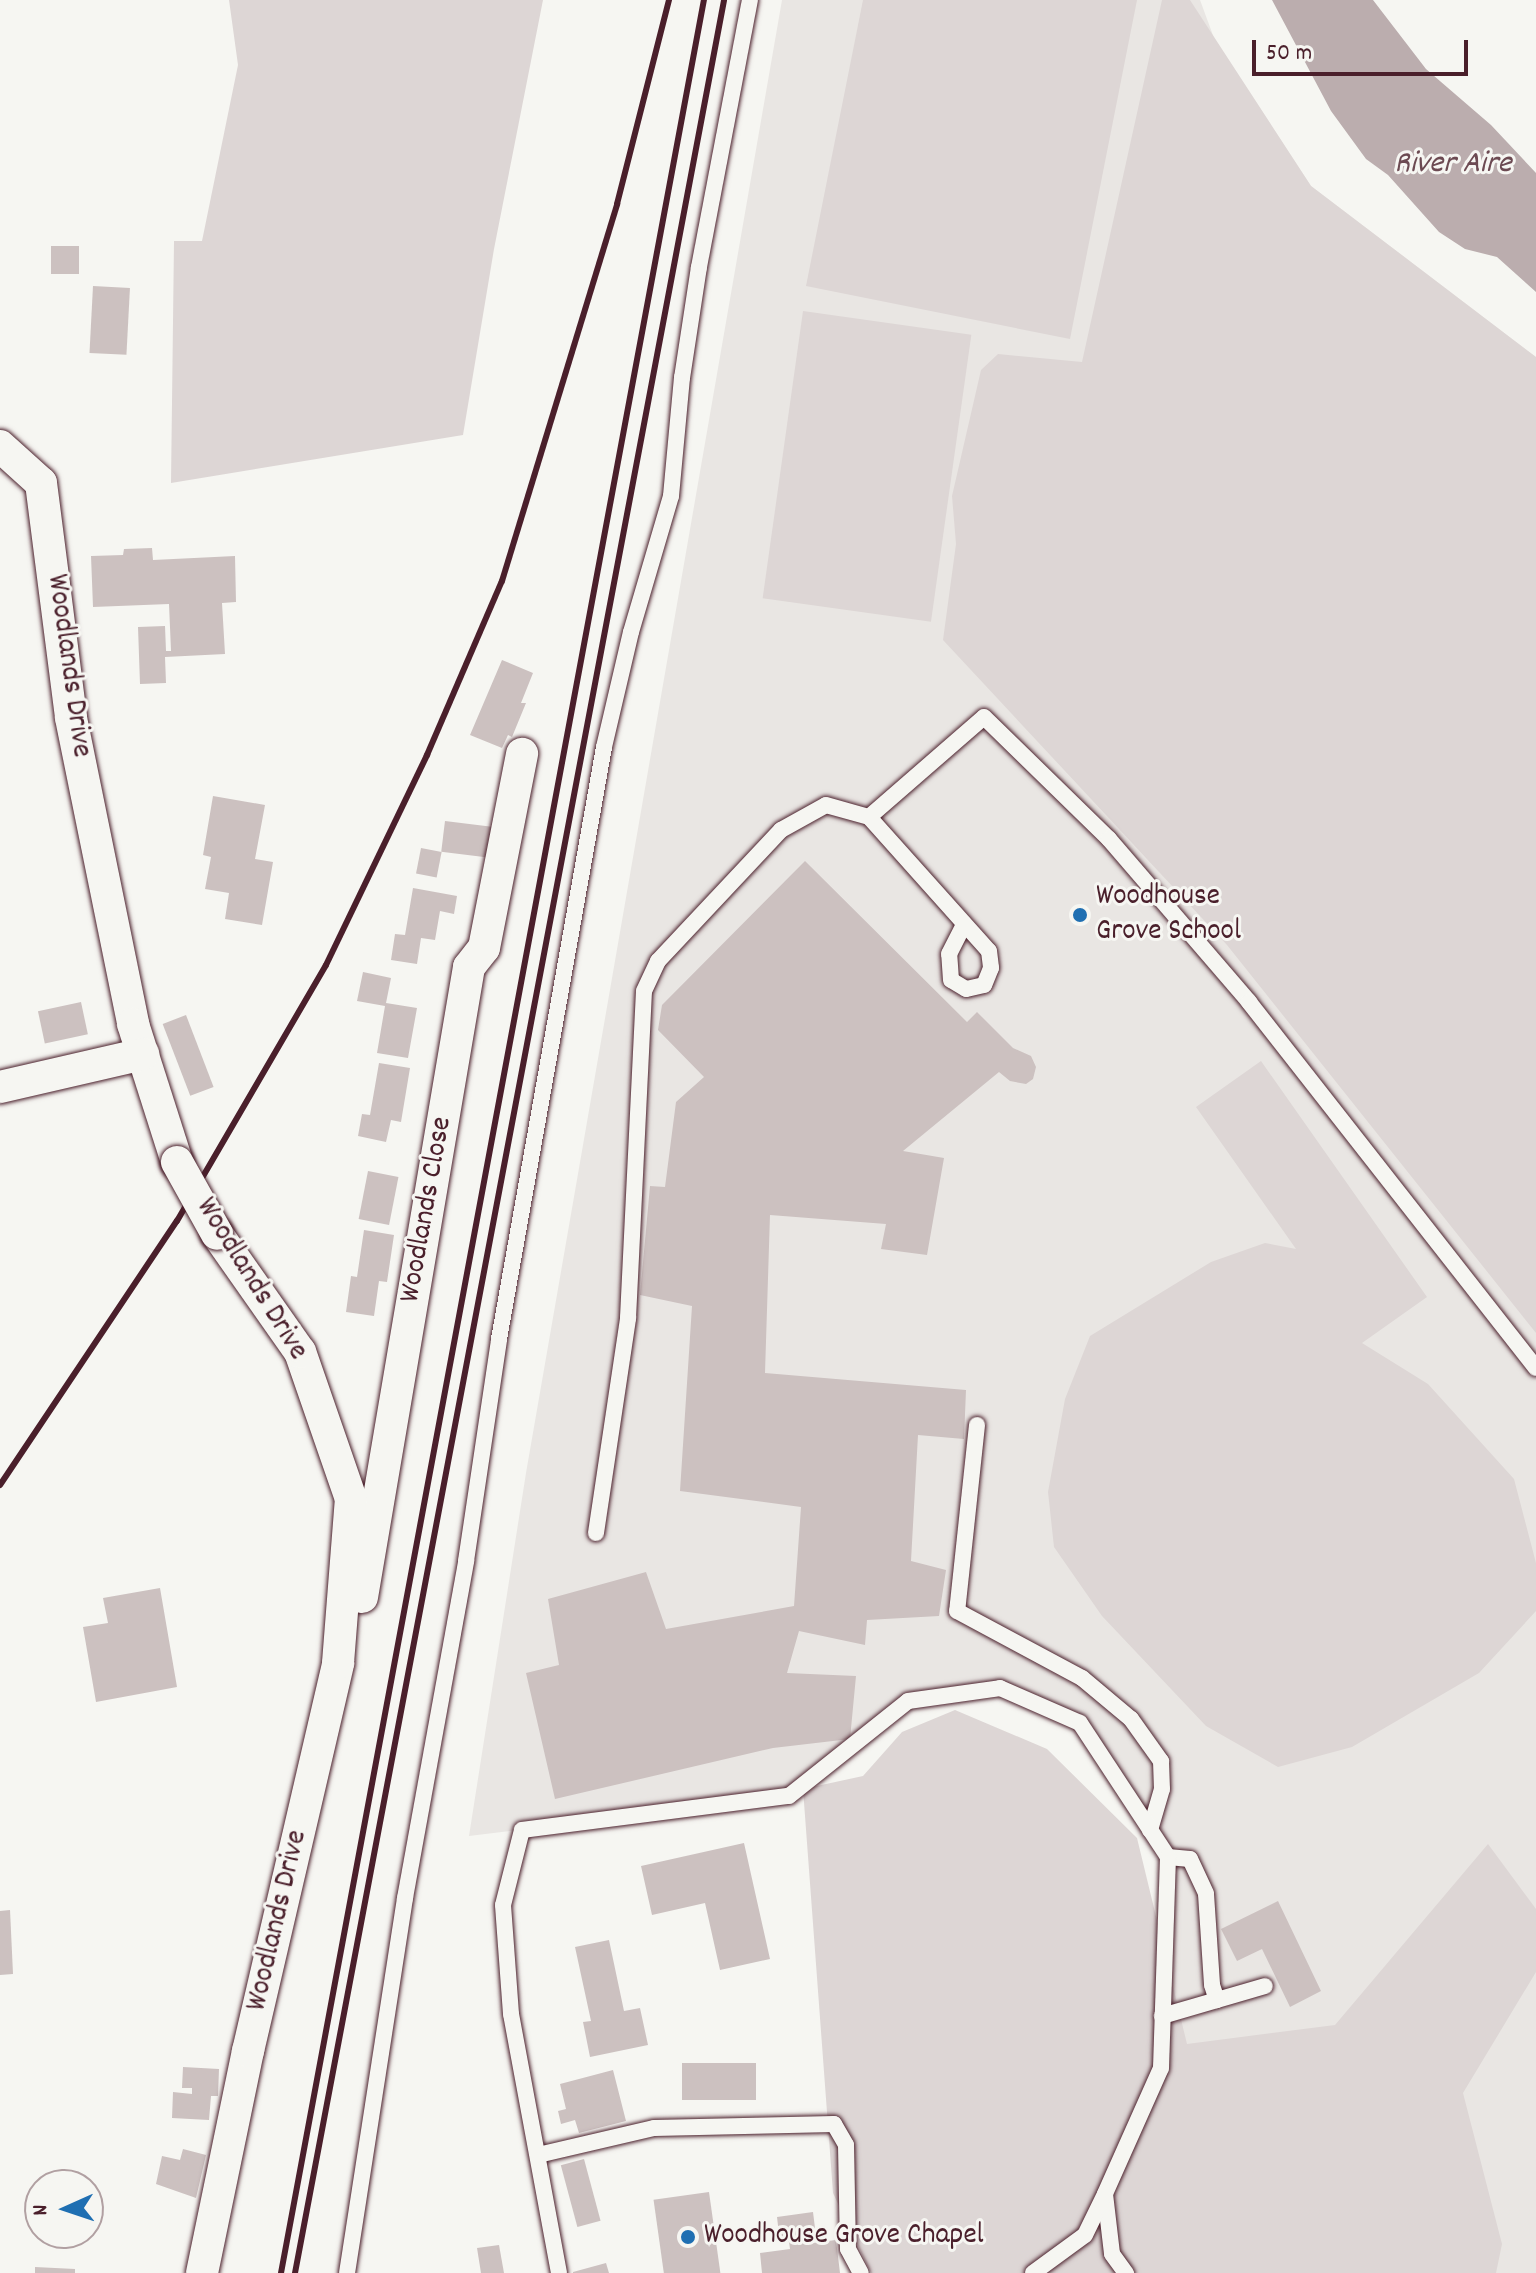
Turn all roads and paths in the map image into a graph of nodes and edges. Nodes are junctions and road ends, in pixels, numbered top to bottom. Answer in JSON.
{"nodes":[{"id":1,"x":750,"y":0,"type":"edge"},
{"id":2,"x":0,"y":446,"type":"edge"},
{"id":3,"x":522,"y":754,"type":"dead end"},
{"id":4,"x":869,"y":817,"type":"junction"},
{"id":5,"x":964,"y":925,"type":"dead end"},
{"id":6,"x":143,"y":1054,"type":"junction"},
{"id":7,"x":0,"y":1087,"type":"edge"},
{"id":8,"x":1536,"y":1368,"type":"edge"},
{"id":9,"x":977,"y":1425,"type":"dead end"},
{"id":10,"x":596,"y":1533,"type":"dead end"},
{"id":11,"x":338,"y":1663,"type":"junction"},
{"id":12,"x":1150,"y":1830,"type":"junction"},
{"id":13,"x":1168,"y":1857,"type":"junction"},
{"id":14,"x":1265,"y":1986,"type":"dead end"},
{"id":15,"x":1217,"y":2000,"type":"junction"},
{"id":16,"x":1162,"y":2016,"type":"junction"},
{"id":17,"x":538,"y":2155,"type":"junction"},
{"id":18,"x":1105,"y":2194,"type":"junction"},
{"id":19,"x":202,"y":2273,"type":"edge"},
{"id":20,"x":347,"y":2273,"type":"edge"},
{"id":21,"x":559,"y":2273,"type":"edge"},
{"id":22,"x":861,"y":2273,"type":"edge"},
{"id":23,"x":1033,"y":2273,"type":"edge"},
{"id":24,"x":1126,"y":2273,"type":"edge"}],
"edges":[{"from":1,"to":20,"type":"lane"},
{"from":2,"to":6,"type":"street","name":"Woodlands Drive"},
{"from":3,"to":11,"type":"street","name":"Woodlands Close"},
{"from":4,"to":5,"type":"lane"},
{"from":4,"to":8,"type":"lane"},
{"from":4,"to":10,"type":"lane"},
{"from":6,"to":7,"type":"street"},
{"from":6,"to":11,"type":"street","name":"Woodlands Drive","bridge":true},
{"from":9,"to":12,"type":"lane"},
{"from":11,"to":19,"type":"street","name":"Woodlands Drive"},
{"from":12,"to":13,"type":"lane"},
{"from":12,"to":17,"type":"lane"},
{"from":13,"to":15,"type":"lane"},
{"from":13,"to":16,"type":"lane"},
{"from":14,"to":15,"type":"lane"},
{"from":15,"to":16,"type":"lane"},
{"from":16,"to":18,"type":"lane"},
{"from":17,"to":21,"type":"lane"},
{"from":17,"to":22,"type":"lane"},
{"from":18,"to":23,"type":"lane"},
{"from":18,"to":24,"type":"lane"}]}
